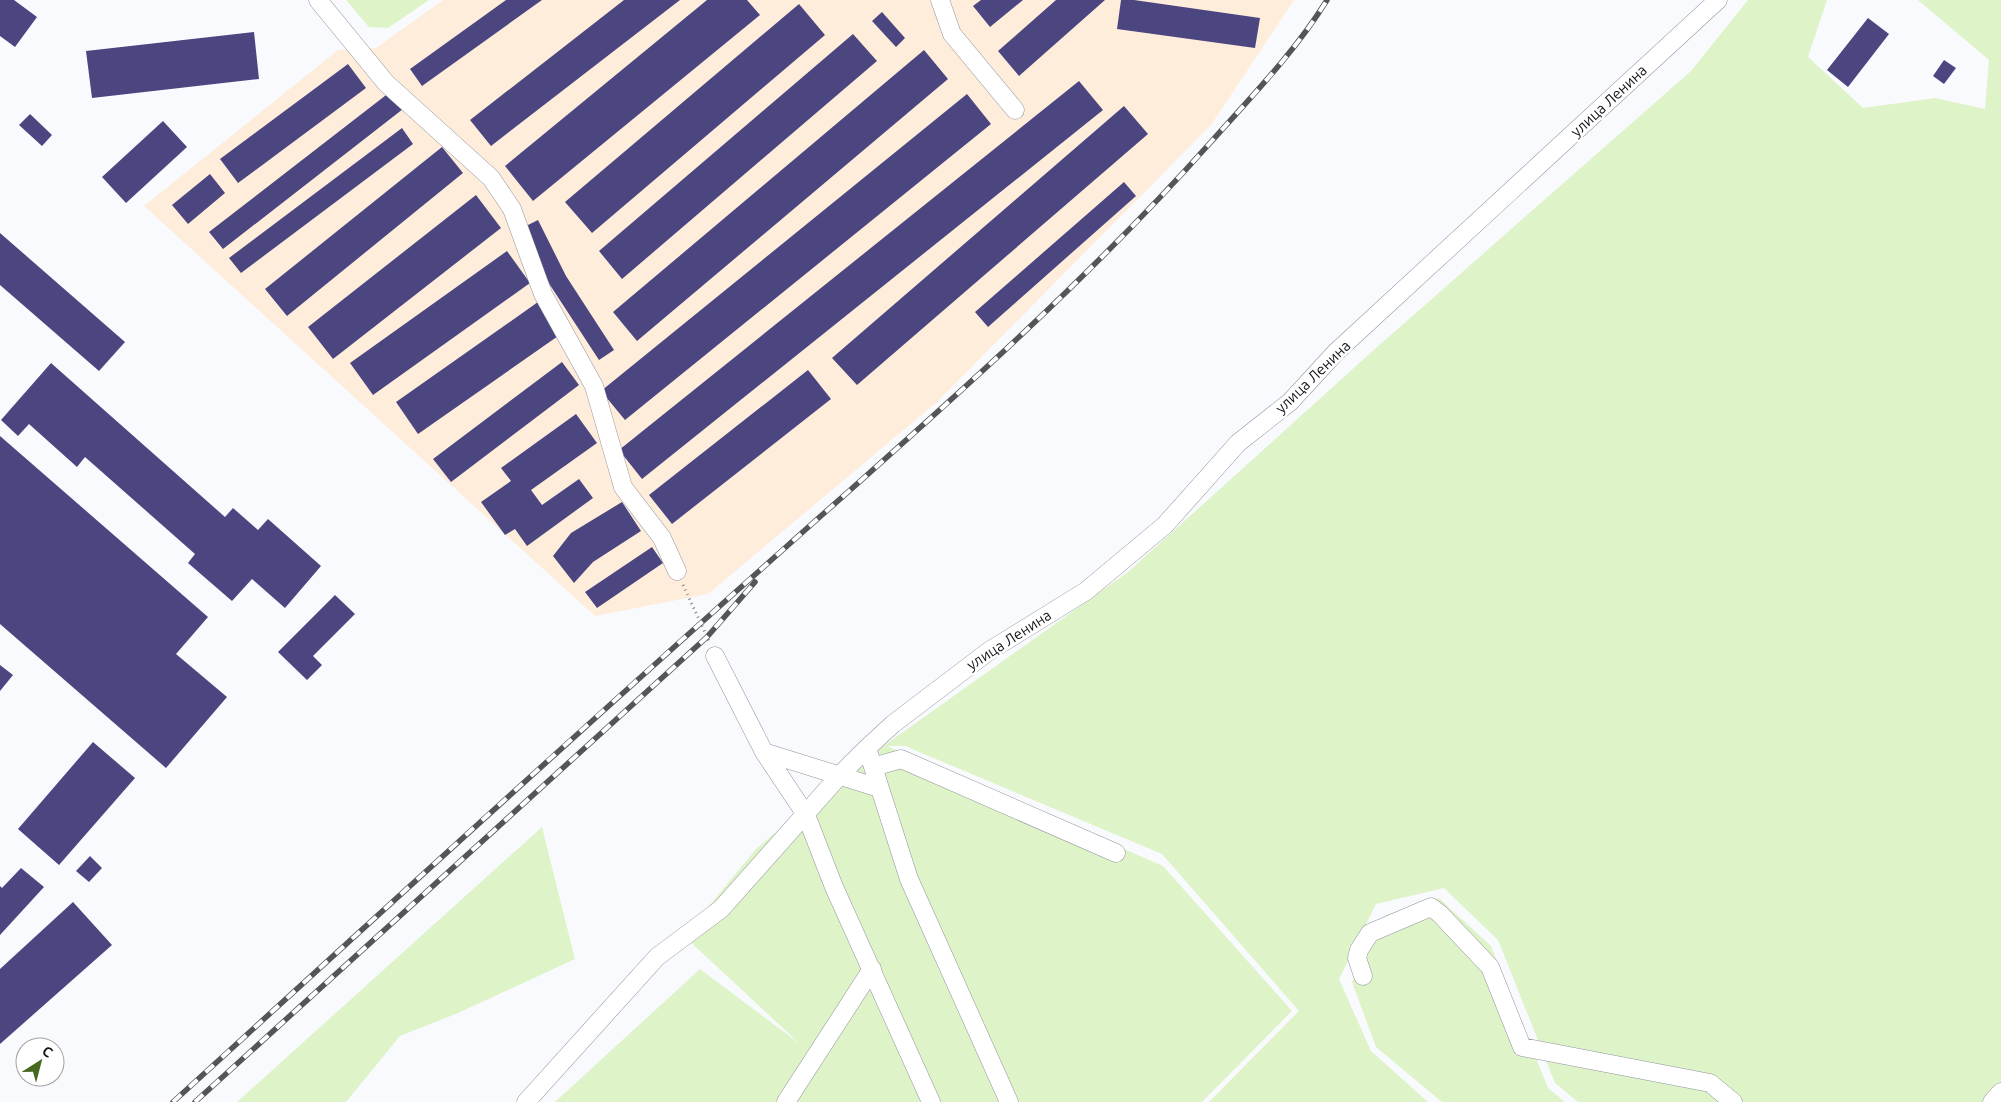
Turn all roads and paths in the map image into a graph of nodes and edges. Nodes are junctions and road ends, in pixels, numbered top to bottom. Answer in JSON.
{"nodes":[{"id":1,"x":318,"y":0,"type":"edge"},
{"id":2,"x":940,"y":0,"type":"edge"},
{"id":3,"x":1718,"y":0,"type":"edge"},
{"id":4,"x":1015,"y":110,"type":"dead end"},
{"id":5,"x":677,"y":571,"type":"joint"},
{"id":6,"x":715,"y":656,"type":"joint"},
{"id":7,"x":867,"y":748,"type":"junction"},
{"id":8,"x":764,"y":752,"type":"junction"},
{"id":9,"x":873,"y":767,"type":"junction"},
{"id":10,"x":840,"y":775,"type":"junction"},
{"id":11,"x":879,"y":788,"type":"junction"},
{"id":12,"x":806,"y":815,"type":"junction"},
{"id":13,"x":1116,"y":853,"type":"dead end"},
{"id":14,"x":872,"y":968,"type":"junction"},
{"id":15,"x":1363,"y":976,"type":"dead end"},
{"id":16,"x":526,"y":1102,"type":"edge"},
{"id":17,"x":786,"y":1102,"type":"edge"},
{"id":18,"x":931,"y":1102,"type":"edge"},
{"id":19,"x":1009,"y":1102,"type":"edge"},
{"id":20,"x":1733,"y":1102,"type":"edge"}],
"edges":[{"from":1,"to":5,"type":"street"},
{"from":2,"to":4,"type":"street"},
{"from":3,"to":7,"type":"street","name":"улица Ленина"},
{"from":5,"to":6,"type":"path"},
{"from":6,"to":8,"type":"street"},
{"from":7,"to":9,"type":"street"},
{"from":7,"to":10,"type":"street","name":"улица Ленина"},
{"from":8,"to":10,"type":"street"},
{"from":8,"to":12,"type":"street"},
{"from":9,"to":11,"type":"street"},
{"from":9,"to":13,"type":"street"},
{"from":10,"to":11,"type":"street"},
{"from":10,"to":12,"type":"street","name":"улица Ленина"},
{"from":11,"to":19,"type":"street"},
{"from":12,"to":14,"type":"street"},
{"from":12,"to":16,"type":"street","name":"улица Ленина"},
{"from":14,"to":17,"type":"street"},
{"from":14,"to":18,"type":"street"},
{"from":15,"to":20,"type":"street"}]}
